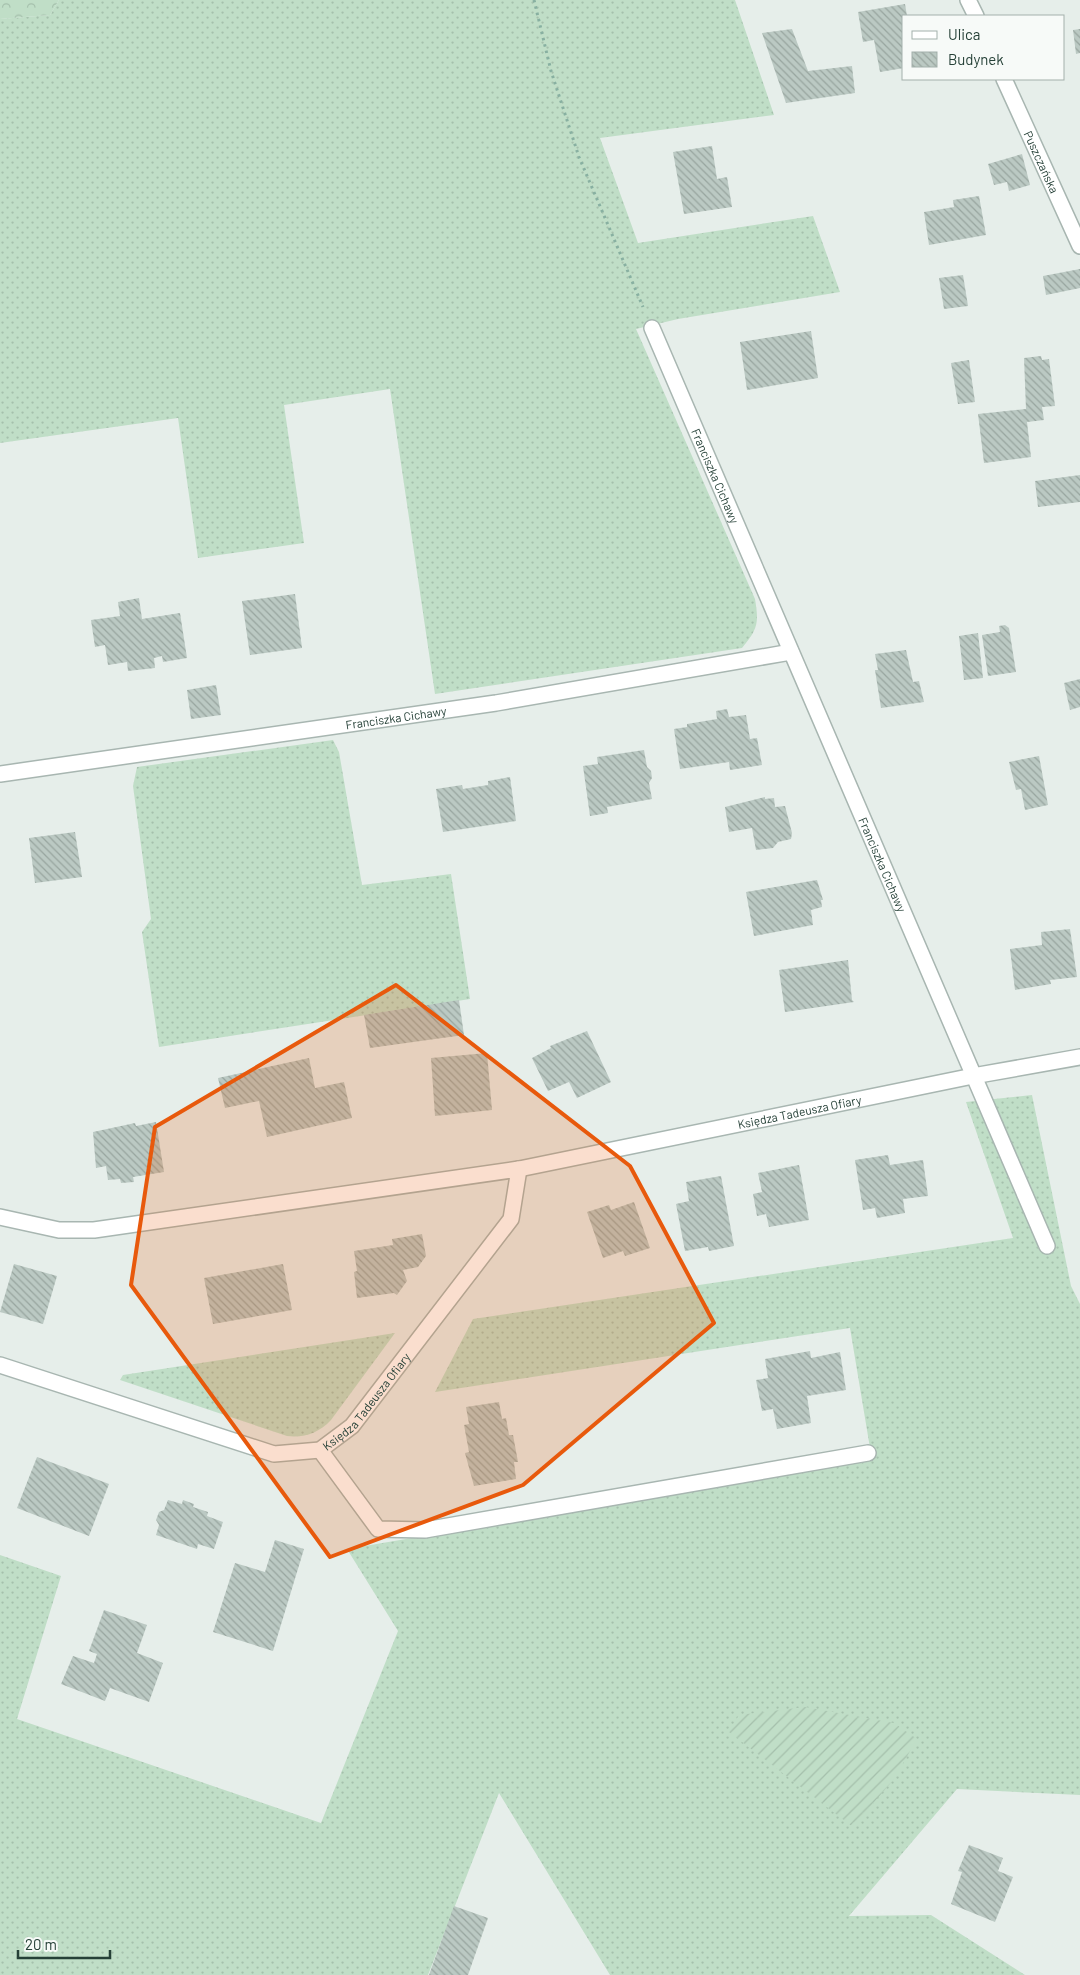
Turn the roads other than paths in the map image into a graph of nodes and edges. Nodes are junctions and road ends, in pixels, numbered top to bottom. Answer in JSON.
{"nodes":[{"id":1,"x":968,"y":0,"type":"edge"},
{"id":2,"x":976,"y":15,"type":"edge"},
{"id":3,"x":1004,"y":80,"type":"edge"},
{"id":4,"x":1080,"y":246,"type":"edge"},
{"id":5,"x":652,"y":328,"type":"road end"},
{"id":6,"x":791,"y":652,"type":"junction"},
{"id":7,"x":0,"y":774,"type":"edge"},
{"id":8,"x":1080,"y":1057,"type":"edge"},
{"id":9,"x":973,"y":1076,"type":"junction"},
{"id":10,"x":519,"y":1169,"type":"junction"},
{"id":11,"x":0,"y":1217,"type":"edge"},
{"id":12,"x":1047,"y":1246,"type":"dead end"},
{"id":13,"x":0,"y":1365,"type":"edge"},
{"id":14,"x":320,"y":1450,"type":"junction"},
{"id":15,"x":868,"y":1453,"type":"dead end"}],
"edges":[{"from":1,"to":2,"type":"street"},
{"from":3,"to":4,"type":"street","name":"Puszczańska"},
{"from":5,"to":6,"type":"street","name":"Franciszka Cichawy"},
{"from":6,"to":7,"type":"street","name":"Franciszka Cichawy"},
{"from":6,"to":9,"type":"street","name":"Franciszka Cichawy"},
{"from":8,"to":9,"type":"street","name":"Księdza Tadeusza Ofiary"},
{"from":9,"to":10,"type":"street","name":"Księdza Tadeusza Ofiary"},
{"from":9,"to":12,"type":"street","name":"Franciszka Cichawy"},
{"from":10,"to":11,"type":"street","name":"Księdza Tadeusza Ofiary"},
{"from":10,"to":14,"type":"street","name":"Księdza Tadeusza Ofiary"},
{"from":13,"to":14,"type":"street","name":"Księdza Tadeusza Ofiary"},
{"from":14,"to":15,"type":"street"}]}
